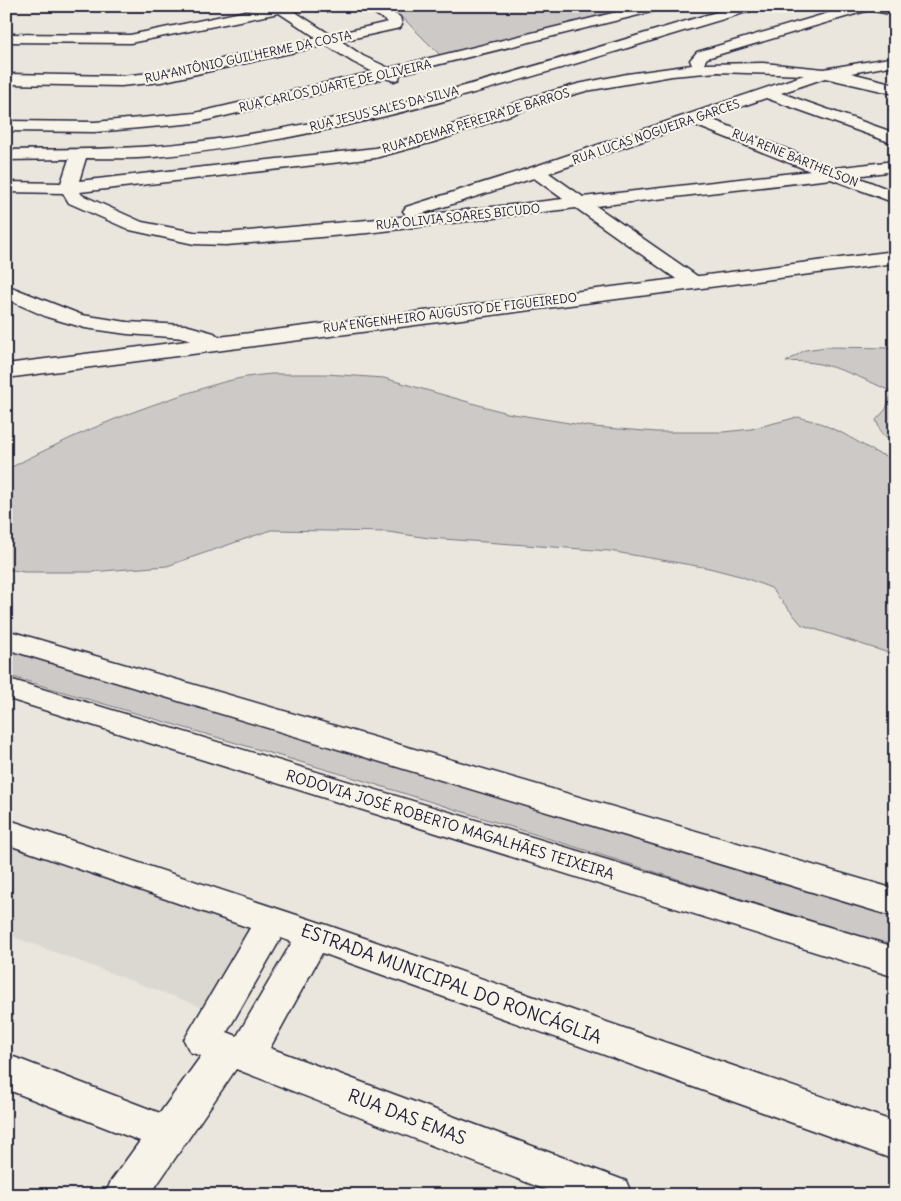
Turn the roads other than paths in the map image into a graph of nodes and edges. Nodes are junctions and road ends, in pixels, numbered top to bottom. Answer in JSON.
{"nodes":[{"id":1,"x":370,"y":6,"type":"edge"},
{"id":2,"x":658,"y":6,"type":"edge"},
{"id":3,"x":752,"y":6,"type":"edge"},
{"id":4,"x":868,"y":6,"type":"edge"},
{"id":5,"x":279,"y":8,"type":"edge"},
{"id":6,"x":895,"y":11,"type":"edge"},
{"id":7,"x":725,"y":15,"type":"junction"},
{"id":8,"x":593,"y":24,"type":"junction"},
{"id":9,"x":774,"y":34,"type":"junction"},
{"id":10,"x":6,"y":38,"type":"edge"},
{"id":11,"x":86,"y":40,"type":"junction"},
{"id":12,"x":330,"y":40,"type":"junction"},
{"id":13,"x":635,"y":42,"type":"junction"},
{"id":14,"x":503,"y":46,"type":"junction"},
{"id":15,"x":895,"y":61,"type":"edge"},
{"id":16,"x":547,"y":66,"type":"junction"},
{"id":17,"x":692,"y":69,"type":"junction"},
{"id":18,"x":389,"y":73,"type":"junction"},
{"id":19,"x":824,"y":73,"type":"junction"},
{"id":20,"x":6,"y":78,"type":"edge"},
{"id":21,"x":60,"y":79,"type":"junction"},
{"id":22,"x":403,"y":82,"type":"dead end"},
{"id":23,"x":895,"y":89,"type":"edge"},
{"id":24,"x":6,"y":93,"type":"edge"},
{"id":25,"x":769,"y":94,"type":"junction"},
{"id":26,"x":431,"y":104,"type":"junction"},
{"id":27,"x":695,"y":118,"type":"junction"},
{"id":28,"x":6,"y":126,"type":"edge"},
{"id":29,"x":464,"y":127,"type":"junction"},
{"id":30,"x":895,"y":139,"type":"edge"},
{"id":31,"x":6,"y":155,"type":"edge"},
{"id":32,"x":79,"y":155,"type":"junction"},
{"id":33,"x":895,"y":166,"type":"edge"},
{"id":34,"x":536,"y":172,"type":"junction"},
{"id":35,"x":834,"y":174,"type":"junction"},
{"id":36,"x":68,"y":187,"type":"junction"},
{"id":37,"x":6,"y":188,"type":"edge"},
{"id":38,"x":895,"y":198,"type":"edge"},
{"id":39,"x":581,"y":203,"type":"junction"},
{"id":40,"x":420,"y":215,"type":"junction"},
{"id":41,"x":367,"y":227,"type":"joint"},
{"id":42,"x":895,"y":257,"type":"edge"},
{"id":43,"x":693,"y":282,"type":"junction"},
{"id":44,"x":6,"y":291,"type":"edge"},
{"id":45,"x":216,"y":344,"type":"junction"},
{"id":46,"x":6,"y":371,"type":"edge"},
{"id":47,"x":6,"y":639,"type":"edge"},
{"id":48,"x":6,"y":688,"type":"edge"},
{"id":49,"x":6,"y":831,"type":"edge"},
{"id":50,"x":895,"y":902,"type":"edge"},
{"id":51,"x":273,"y":921,"type":"junction"},
{"id":52,"x":314,"y":935,"type":"junction"},
{"id":53,"x":895,"y":962,"type":"edge"},
{"id":54,"x":226,"y":1048,"type":"junction"},
{"id":55,"x":6,"y":1071,"type":"edge"},
{"id":56,"x":168,"y":1134,"type":"junction"},
{"id":57,"x":895,"y":1141,"type":"edge"},
{"id":58,"x":126,"y":1195,"type":"edge"},
{"id":59,"x":611,"y":1195,"type":"edge"}],
"edges":[{"from":1,"to":12,"type":"main road","name":"RUA ANTÔNIO GUILHERME DA COSTA"},
{"from":2,"to":8,"type":"main road","name":"RUA CARLOS DUARTE DE OLIVEIRA"},
{"from":3,"to":7,"type":"main road","name":"RUA JESUS SALES DA SILVA"},
{"from":4,"to":6,"type":"main road"},
{"from":4,"to":9,"type":"main road"},
{"from":5,"to":11,"type":"main road"},
{"from":5,"to":12,"type":"main road"},
{"from":7,"to":9,"type":"main road"},
{"from":7,"to":13,"type":"main road","name":"RUA JESUS SALES DA SILVA"},
{"from":8,"to":13,"type":"main road"},
{"from":8,"to":14,"type":"main road","name":"RUA CARLOS DUARTE DE OLIVEIRA"},
{"from":9,"to":17,"type":"main road"},
{"from":10,"to":11,"type":"main road"},
{"from":11,"to":21,"type":"main road"},
{"from":12,"to":18,"type":"main road"},
{"from":12,"to":21,"type":"main road","name":"RUA ANTÔNIO GUILHERME DA COSTA"},
{"from":13,"to":16,"type":"main road","name":"RUA JESUS SALES DA SILVA"},
{"from":13,"to":17,"type":"main road"},
{"from":14,"to":16,"type":"main road"},
{"from":14,"to":18,"type":"main road","name":"RUA CARLOS DUARTE DE OLIVEIRA"},
{"from":15,"to":19,"type":"main road","name":"RUA LUCAS NOGUEIRA GARCES"},
{"from":16,"to":26,"type":"main road","name":"RUA JESUS SALES DA SILVA"},
{"from":17,"to":19,"type":"main road","name":"RUA ADEMAR PEREIRA DE BARROS"},
{"from":17,"to":29,"type":"main road","name":"RUA ADEMAR PEREIRA DE BARROS"},
{"from":18,"to":22,"type":"main road"},
{"from":18,"to":28,"type":"main road","name":"RUA CARLOS DUARTE DE OLIVEIRA"},
{"from":19,"to":23,"type":"main road"},
{"from":19,"to":25,"type":"main road","name":"RUA LUCAS NOGUEIRA GARCES"},
{"from":20,"to":21,"type":"main road","name":"RUA ANTÔNIO GUILHERME DA COSTA"},
{"from":21,"to":24,"type":"main road"},
{"from":25,"to":27,"type":"main road","name":"RUA LUCAS NOGUEIRA GARCES"},
{"from":25,"to":30,"type":"main road"},
{"from":26,"to":29,"type":"main road"},
{"from":26,"to":32,"type":"main road","name":"RUA JESUS SALES DA SILVA"},
{"from":27,"to":34,"type":"main road","name":"RUA LUCAS NOGUEIRA GARCES"},
{"from":27,"to":35,"type":"main road","name":"RUA RENE BARTHELSON"},
{"from":29,"to":36,"type":"main road","name":"RUA ADEMAR PEREIRA DE BARROS"},
{"from":31,"to":32,"type":"main road","name":"RUA JESUS SALES DA SILVA"},
{"from":32,"to":36,"type":"main road"},
{"from":33,"to":35,"type":"main road","name":"RUA OLIVIA SOARES BICUDO"},
{"from":34,"to":39,"type":"main road"},
{"from":34,"to":40,"type":"main road","name":"RUA LUCAS NOGUEIRA GARCES"},
{"from":35,"to":38,"type":"main road","name":"RUA RENE BARTHELSON"},
{"from":35,"to":39,"type":"main road","name":"RUA OLIVIA SOARES BICUDO"},
{"from":36,"to":37,"type":"main road","name":"RUA ADEMAR PEREIRA DE BARROS"},
{"from":36,"to":41,"type":"main road","name":"RUA OLIVIA SOARES BICUDO"},
{"from":39,"to":40,"type":"main road","name":"RUA OLIVIA SOARES BICUDO"},
{"from":39,"to":43,"type":"main road"},
{"from":40,"to":41,"type":"main road","name":"RUA LUCAS NOGUEIRA GARCES"},
{"from":42,"to":43,"type":"main road","name":"RUA ENGENHEIRO AUGUSTO DE FIGUEIREDO"},
{"from":43,"to":45,"type":"main road","name":"RUA ENGENHEIRO AUGUSTO DE FIGUEIREDO"},
{"from":44,"to":45,"type":"main road"},
{"from":45,"to":46,"type":"main road","name":"RUA ENGENHEIRO AUGUSTO DE FIGUEIREDO"},
{"from":47,"to":50,"type":"main road"},
{"from":48,"to":53,"type":"main road","name":"RODOVIA JOSÉ ROBERTO MAGALHÃES TEIXEIRA"},
{"from":49,"to":51,"type":"main road","name":"ESTRADA MUNICIPAL DO RONCÁGLIA"},
{"from":51,"to":52,"type":"main road","name":"ESTRADA MUNICIPAL DO RONCÁGLIA"},
{"from":51,"to":54,"type":"main road"},
{"from":52,"to":54,"type":"main road"},
{"from":52,"to":57,"type":"main road","name":"ESTRADA MUNICIPAL DO RONCÁGLIA"},
{"from":54,"to":56,"type":"main road"},
{"from":54,"to":59,"type":"main road","name":"RUA DAS EMAS"},
{"from":55,"to":56,"type":"main road"},
{"from":56,"to":58,"type":"main road"}]}
